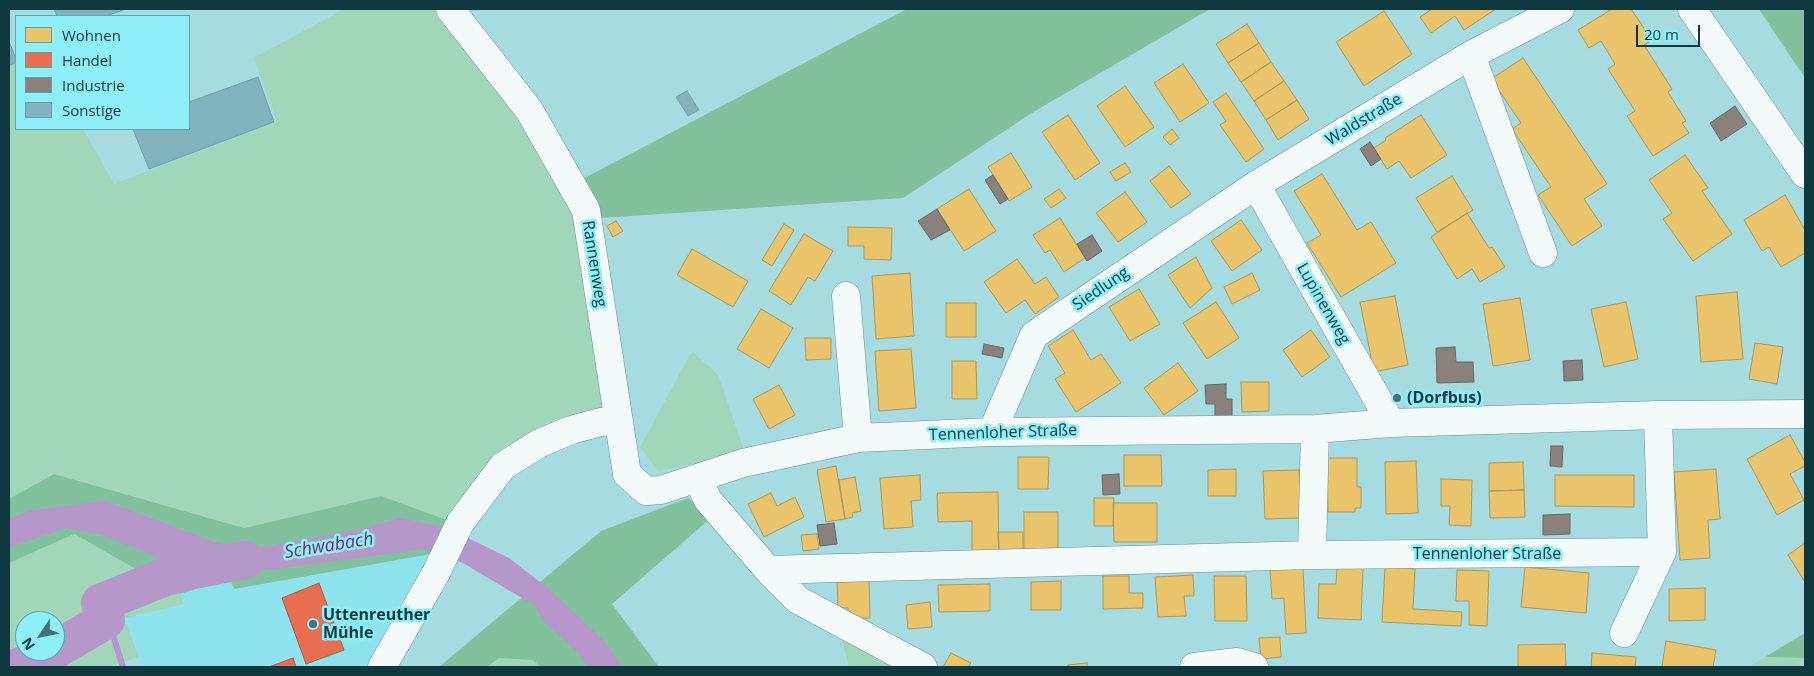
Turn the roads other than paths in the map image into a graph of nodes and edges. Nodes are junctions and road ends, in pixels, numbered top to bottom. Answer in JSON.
{"nodes":[{"id":1,"x":450,"y":9,"type":"edge"},
{"id":2,"x":1560,"y":9,"type":"edge"},
{"id":3,"x":1692,"y":9,"type":"edge"},
{"id":4,"x":1472,"y":55,"type":"junction"},
{"id":5,"x":1805,"y":174,"type":"edge"},
{"id":6,"x":1256,"y":184,"type":"junction"},
{"id":7,"x":1542,"y":253,"type":"dead end"},
{"id":8,"x":846,"y":296,"type":"dead end"},
{"id":9,"x":1805,"y":414,"type":"edge"},
{"id":10,"x":1658,"y":415,"type":"junction"},
{"id":11,"x":619,"y":421,"type":"junction"},
{"id":12,"x":1391,"y":423,"type":"junction"},
{"id":13,"x":1315,"y":429,"type":"junction"},
{"id":14,"x":992,"y":432,"type":"junction"},
{"id":15,"x":858,"y":438,"type":"junction"},
{"id":16,"x":698,"y":478,"type":"junction"},
{"id":17,"x":646,"y":492,"type":"joint"},
{"id":18,"x":1662,"y":552,"type":"junction"},
{"id":19,"x":1312,"y":555,"type":"junction"},
{"id":20,"x":768,"y":570,"type":"junction"},
{"id":21,"x":1624,"y":633,"type":"dead end"},
{"id":22,"x":382,"y":667,"type":"edge"},
{"id":23,"x":923,"y":667,"type":"edge"},
{"id":24,"x":1194,"y":667,"type":"edge"},
{"id":25,"x":1254,"y":667,"type":"edge"}],
"edges":[{"from":1,"to":11,"type":"street","name":"Rannenweg"},
{"from":2,"to":4,"type":"street","name":"Waldstraße"},
{"from":3,"to":5,"type":"street"},
{"from":4,"to":6,"type":"street","name":"Waldstraße"},
{"from":4,"to":7,"type":"street"},
{"from":6,"to":12,"type":"street","name":"Lupinenweg"},
{"from":6,"to":14,"type":"street","name":"Siedlung"},
{"from":8,"to":15,"type":"street"},
{"from":9,"to":10,"type":"street","name":"Tennenloher Straße"},
{"from":10,"to":12,"type":"street","name":"Tennenloher Straße"},
{"from":10,"to":18,"type":"street"},
{"from":11,"to":17,"type":"street","name":"Rannenweg"},
{"from":11,"to":22,"type":"street"},
{"from":12,"to":13,"type":"street","name":"Tennenloher Straße"},
{"from":13,"to":14,"type":"street","name":"Tennenloher Straße"},
{"from":13,"to":19,"type":"street"},
{"from":14,"to":15,"type":"street","name":"Tennenloher Straße"},
{"from":15,"to":16,"type":"street","name":"Tennenloher Straße"},
{"from":16,"to":17,"type":"street","name":"Tennenloher Straße"},
{"from":16,"to":20,"type":"street"},
{"from":18,"to":19,"type":"street","name":"Tennenloher Straße"},
{"from":18,"to":21,"type":"street"},
{"from":19,"to":20,"type":"street","name":"Tennenloher Straße"},
{"from":20,"to":23,"type":"street"},
{"from":24,"to":25,"type":"street"}]}
